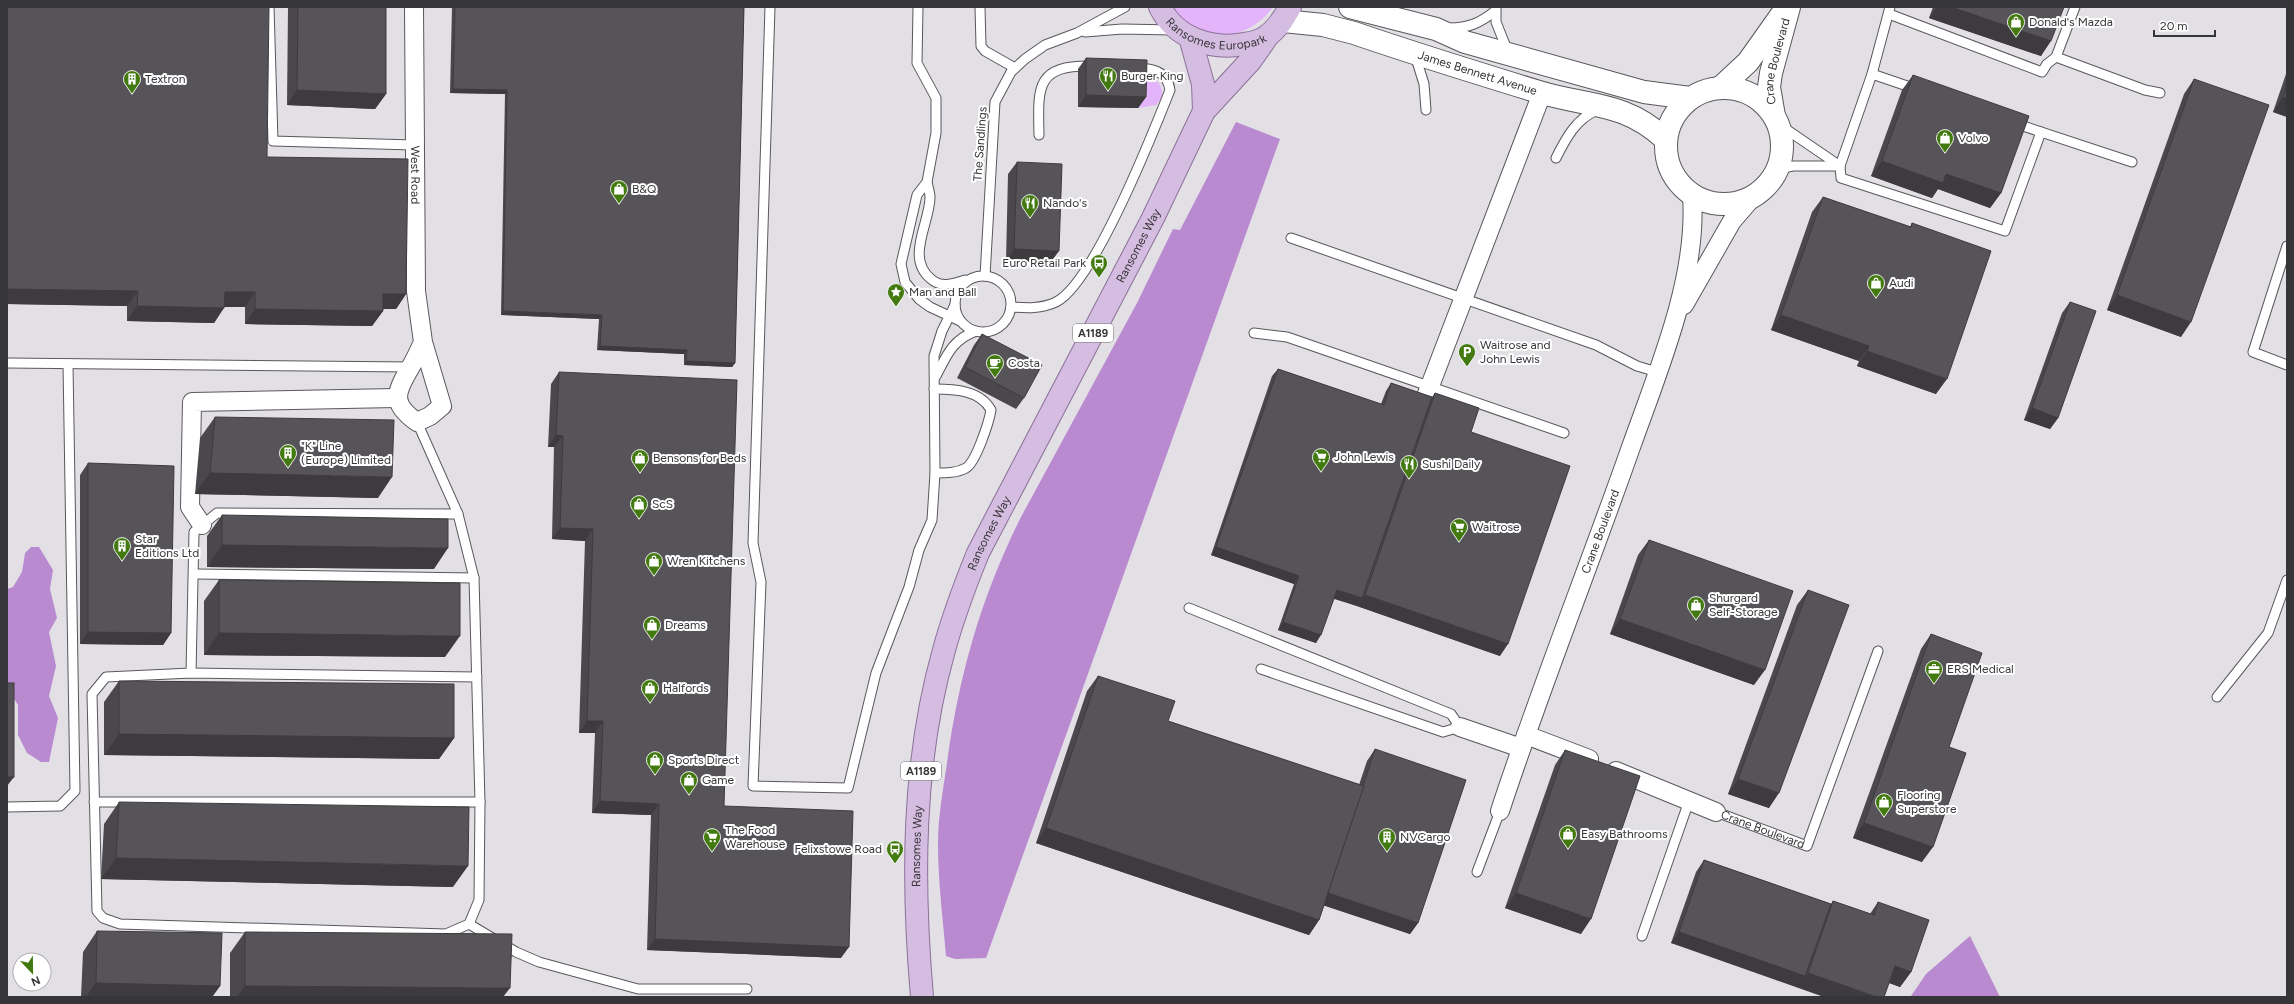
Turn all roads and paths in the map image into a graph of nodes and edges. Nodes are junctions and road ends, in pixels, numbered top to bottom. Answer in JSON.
{"nodes":[{"id":1,"x":269,"y":7,"type":"edge"},
{"id":2,"x":414,"y":7,"type":"edge"},
{"id":3,"x":770,"y":7,"type":"edge"},
{"id":4,"x":918,"y":7,"type":"edge"},
{"id":5,"x":980,"y":7,"type":"edge"},
{"id":6,"x":1125,"y":7,"type":"edge"},
{"id":7,"x":1160,"y":7,"type":"edge"},
{"id":8,"x":1350,"y":7,"type":"edge"},
{"id":9,"x":1788,"y":7,"type":"edge"},
{"id":10,"x":2075,"y":7,"type":"edge"},
{"id":11,"x":1496,"y":9,"type":"edge"},
{"id":12,"x":1890,"y":11,"type":"edge"},
{"id":13,"x":1286,"y":14,"type":"edge"},
{"id":14,"x":1436,"y":29,"type":"junction"},
{"id":15,"x":1077,"y":33,"type":"junction"},
{"id":16,"x":1183,"y":33,"type":"junction"},
{"id":17,"x":1267,"y":37,"type":"junction"},
{"id":18,"x":1509,"y":53,"type":"junction"},
{"id":19,"x":1415,"y":54,"type":"junction"},
{"id":20,"x":2056,"y":58,"type":"junction"},
{"id":21,"x":1098,"y":67,"type":"edge"},
{"id":22,"x":1121,"y":67,"type":"edge"},
{"id":23,"x":1015,"y":68,"type":"junction"},
{"id":24,"x":1872,"y":74,"type":"junction"},
{"id":25,"x":1720,"y":88,"type":"junction"},
{"id":26,"x":1924,"y":92,"type":"edge"},
{"id":27,"x":1542,"y":93,"type":"junction"},
{"id":28,"x":2160,"y":93,"type":"dead end"},
{"id":29,"x":1690,"y":98,"type":"junction"},
{"id":30,"x":1606,"y":106,"type":"junction"},
{"id":31,"x":1426,"y":110,"type":"dead end"},
{"id":32,"x":1204,"y":111,"type":"junction"},
{"id":33,"x":1776,"y":120,"type":"junction"},
{"id":34,"x":2005,"y":120,"type":"edge"},
{"id":35,"x":2041,"y":132,"type":"junction"},
{"id":36,"x":1039,"y":135,"type":"dead end"},
{"id":37,"x":1665,"y":139,"type":"junction"},
{"id":38,"x":413,"y":145,"type":"junction"},
{"id":39,"x":1556,"y":158,"type":"dead end"},
{"id":40,"x":2132,"y":162,"type":"dead end"},
{"id":41,"x":1840,"y":166,"type":"junction"},
{"id":42,"x":1778,"y":168,"type":"junction"},
{"id":43,"x":927,"y":182,"type":"junction"},
{"id":44,"x":1692,"y":196,"type":"junction"},
{"id":45,"x":1751,"y":199,"type":"junction"},
{"id":46,"x":1291,"y":238,"type":"dead end"},
{"id":47,"x":2287,"y":246,"type":"edge"},
{"id":48,"x":985,"y":276,"type":"junction"},
{"id":49,"x":971,"y":278,"type":"junction"},
{"id":50,"x":1464,"y":299,"type":"junction"},
{"id":51,"x":955,"y":305,"type":"junction"},
{"id":52,"x":1011,"y":307,"type":"junction"},
{"id":53,"x":949,"y":316,"type":"junction"},
{"id":54,"x":960,"y":321,"type":"junction"},
{"id":55,"x":1672,"y":327,"type":"junction"},
{"id":56,"x":976,"y":331,"type":"junction"},
{"id":57,"x":1254,"y":333,"type":"dead end"},
{"id":58,"x":423,"y":342,"type":"junction"},
{"id":59,"x":7,"y":363,"type":"edge"},
{"id":60,"x":68,"y":364,"type":"junction"},
{"id":61,"x":2287,"y":365,"type":"edge"},
{"id":62,"x":410,"y":367,"type":"junction"},
{"id":63,"x":1658,"y":372,"type":"junction"},
{"id":64,"x":936,"y":376,"type":"junction"},
{"id":65,"x":934,"y":389,"type":"junction"},
{"id":66,"x":1427,"y":392,"type":"junction"},
{"id":67,"x":396,"y":398,"type":"junction"},
{"id":68,"x":417,"y":422,"type":"junction"},
{"id":69,"x":1564,"y":432,"type":"dead end"},
{"id":70,"x":936,"y":473,"type":"junction"},
{"id":71,"x":458,"y":514,"type":"junction"},
{"id":72,"x":202,"y":525,"type":"junction"},
{"id":73,"x":195,"y":574,"type":"junction"},
{"id":74,"x":474,"y":578,"type":"junction"},
{"id":75,"x":2287,"y":580,"type":"edge"},
{"id":76,"x":1189,"y":608,"type":"dead end"},
{"id":77,"x":1878,"y":651,"type":"dead end"},
{"id":78,"x":1261,"y":669,"type":"dead end"},
{"id":79,"x":192,"y":672,"type":"junction"},
{"id":80,"x":477,"y":677,"type":"junction"},
{"id":81,"x":2217,"y":697,"type":"dead end"},
{"id":82,"x":1460,"y":727,"type":"junction"},
{"id":83,"x":1523,"y":742,"type":"junction"},
{"id":84,"x":1689,"y":801,"type":"junction"},
{"id":85,"x":94,"y":802,"type":"junction"},
{"id":86,"x":480,"y":802,"type":"junction"},
{"id":87,"x":7,"y":808,"type":"edge"},
{"id":88,"x":1500,"y":811,"type":"joint"},
{"id":89,"x":1716,"y":812,"type":"joint"},
{"id":90,"x":1477,"y":872,"type":"dead end"},
{"id":91,"x":469,"y":924,"type":"junction"},
{"id":92,"x":1642,"y":936,"type":"dead end"},
{"id":93,"x":747,"y":989,"type":"dead end"},
{"id":94,"x":922,"y":997,"type":"edge"}],
"edges":[{"from":1,"to":38,"type":"lane"},
{"from":2,"to":38,"type":"street","name":"West Road"},
{"from":3,"to":70,"type":"lane"},
{"from":4,"to":43,"type":"lane"},
{"from":5,"to":23,"type":"lane"},
{"from":6,"to":15,"type":"lane"},
{"from":7,"to":16,"type":"main road","name":"Ransomes Europark"},
{"from":8,"to":14,"type":"street"},
{"from":9,"to":25,"type":"street","name":"Crane Boulevard"},
{"from":9,"to":33,"type":"street","name":"Crane Boulevard"},
{"from":10,"to":20,"type":"lane"},
{"from":11,"to":14,"type":"lane"},
{"from":11,"to":18,"type":"lane"},
{"from":12,"to":20,"type":"lane"},
{"from":12,"to":24,"type":"lane"},
{"from":13,"to":17,"type":"main road","name":"Ransomes Europark"},
{"from":13,"to":19,"type":"street","name":"James Bennett Avenue"},
{"from":14,"to":18,"type":"street"},
{"from":15,"to":16,"type":"lane"},
{"from":15,"to":23,"type":"lane","name":"The Sandlings"},
{"from":16,"to":17,"type":"main road","name":"Ransomes Europark"},
{"from":16,"to":32,"type":"main road"},
{"from":17,"to":32,"type":"main road","name":"Ransomes Way","number":"A1189"},
{"from":18,"to":29,"type":"street"},
{"from":19,"to":27,"type":"street","name":"James Bennett Avenue"},
{"from":19,"to":31,"type":"lane"},
{"from":20,"to":28,"type":"lane"},
{"from":21,"to":36,"type":"lane"},
{"from":22,"to":52,"type":"lane"},
{"from":23,"to":48,"type":"lane","name":"The Sandlings"},
{"from":24,"to":26,"type":"lane"},
{"from":24,"to":41,"type":"lane"},
{"from":25,"to":29,"type":"street"},
{"from":25,"to":33,"type":"street"},
{"from":27,"to":30,"type":"street","name":"James Bennett Avenue"},
{"from":27,"to":50,"type":"street"},
{"from":29,"to":37,"type":"street"},
{"from":30,"to":37,"type":"street","name":"James Bennett Avenue"},
{"from":30,"to":39,"type":"lane"},
{"from":32,"to":94,"type":"main road","name":"Ransomes Way","number":"A1189"},
{"from":33,"to":41,"type":"lane"},
{"from":33,"to":42,"type":"street"},
{"from":34,"to":35,"type":"lane"},
{"from":35,"to":40,"type":"lane"},
{"from":35,"to":41,"type":"lane"},
{"from":37,"to":44,"type":"street"},
{"from":38,"to":58,"type":"street","name":"West Road"},
{"from":41,"to":42,"type":"lane"},
{"from":42,"to":45,"type":"street"},
{"from":43,"to":49,"type":"lane"},
{"from":43,"to":53,"type":"lane"},
{"from":44,"to":45,"type":"street"},
{"from":44,"to":55,"type":"street","name":"Crane Boulevard"},
{"from":45,"to":55,"type":"street","name":"Crane Boulevard"},
{"from":46,"to":50,"type":"lane"},
{"from":47,"to":61,"type":"lane"},
{"from":48,"to":49,"type":"lane"},
{"from":48,"to":52,"type":"lane"},
{"from":49,"to":51,"type":"lane"},
{"from":50,"to":63,"type":"lane"},
{"from":50,"to":66,"type":"street"},
{"from":51,"to":53,"type":"lane"},
{"from":51,"to":54,"type":"lane"},
{"from":52,"to":56,"type":"lane"},
{"from":53,"to":54,"type":"lane"},
{"from":53,"to":64,"type":"lane"},
{"from":54,"to":56,"type":"lane"},
{"from":55,"to":63,"type":"street","name":"Crane Boulevard"},
{"from":56,"to":64,"type":"lane"},
{"from":57,"to":66,"type":"lane"},
{"from":58,"to":62,"type":"street"},
{"from":58,"to":68,"type":"street","name":"West Road"},
{"from":59,"to":60,"type":"lane"},
{"from":60,"to":62,"type":"lane"},
{"from":60,"to":87,"type":"lane"},
{"from":62,"to":67,"type":"street"},
{"from":63,"to":83,"type":"street","name":"Crane Boulevard"},
{"from":64,"to":65,"type":"lane"},
{"from":65,"to":70,"type":"lane"},
{"from":65,"to":70,"type":"lane"},
{"from":66,"to":69,"type":"lane"},
{"from":67,"to":68,"type":"street"},
{"from":67,"to":72,"type":"street"},
{"from":68,"to":71,"type":"lane"},
{"from":71,"to":72,"type":"lane"},
{"from":71,"to":74,"type":"lane"},
{"from":72,"to":73,"type":"lane"},
{"from":73,"to":74,"type":"lane"},
{"from":73,"to":79,"type":"lane"},
{"from":74,"to":80,"type":"lane"},
{"from":75,"to":81,"type":"lane"},
{"from":76,"to":82,"type":"lane"},
{"from":77,"to":89,"type":"lane","name":"Crane Boulevard"},
{"from":78,"to":82,"type":"lane"},
{"from":79,"to":80,"type":"lane"},
{"from":79,"to":85,"type":"lane"},
{"from":80,"to":86,"type":"lane"},
{"from":82,"to":83,"type":"street"},
{"from":83,"to":84,"type":"street","name":"Crane Boulevard"},
{"from":83,"to":88,"type":"street","name":"Crane Boulevard"},
{"from":84,"to":89,"type":"street","name":"Crane Boulevard"},
{"from":84,"to":92,"type":"lane"},
{"from":85,"to":86,"type":"lane"},
{"from":85,"to":91,"type":"lane"},
{"from":86,"to":91,"type":"lane"},
{"from":88,"to":90,"type":"lane"},
{"from":91,"to":93,"type":"lane"}]}
